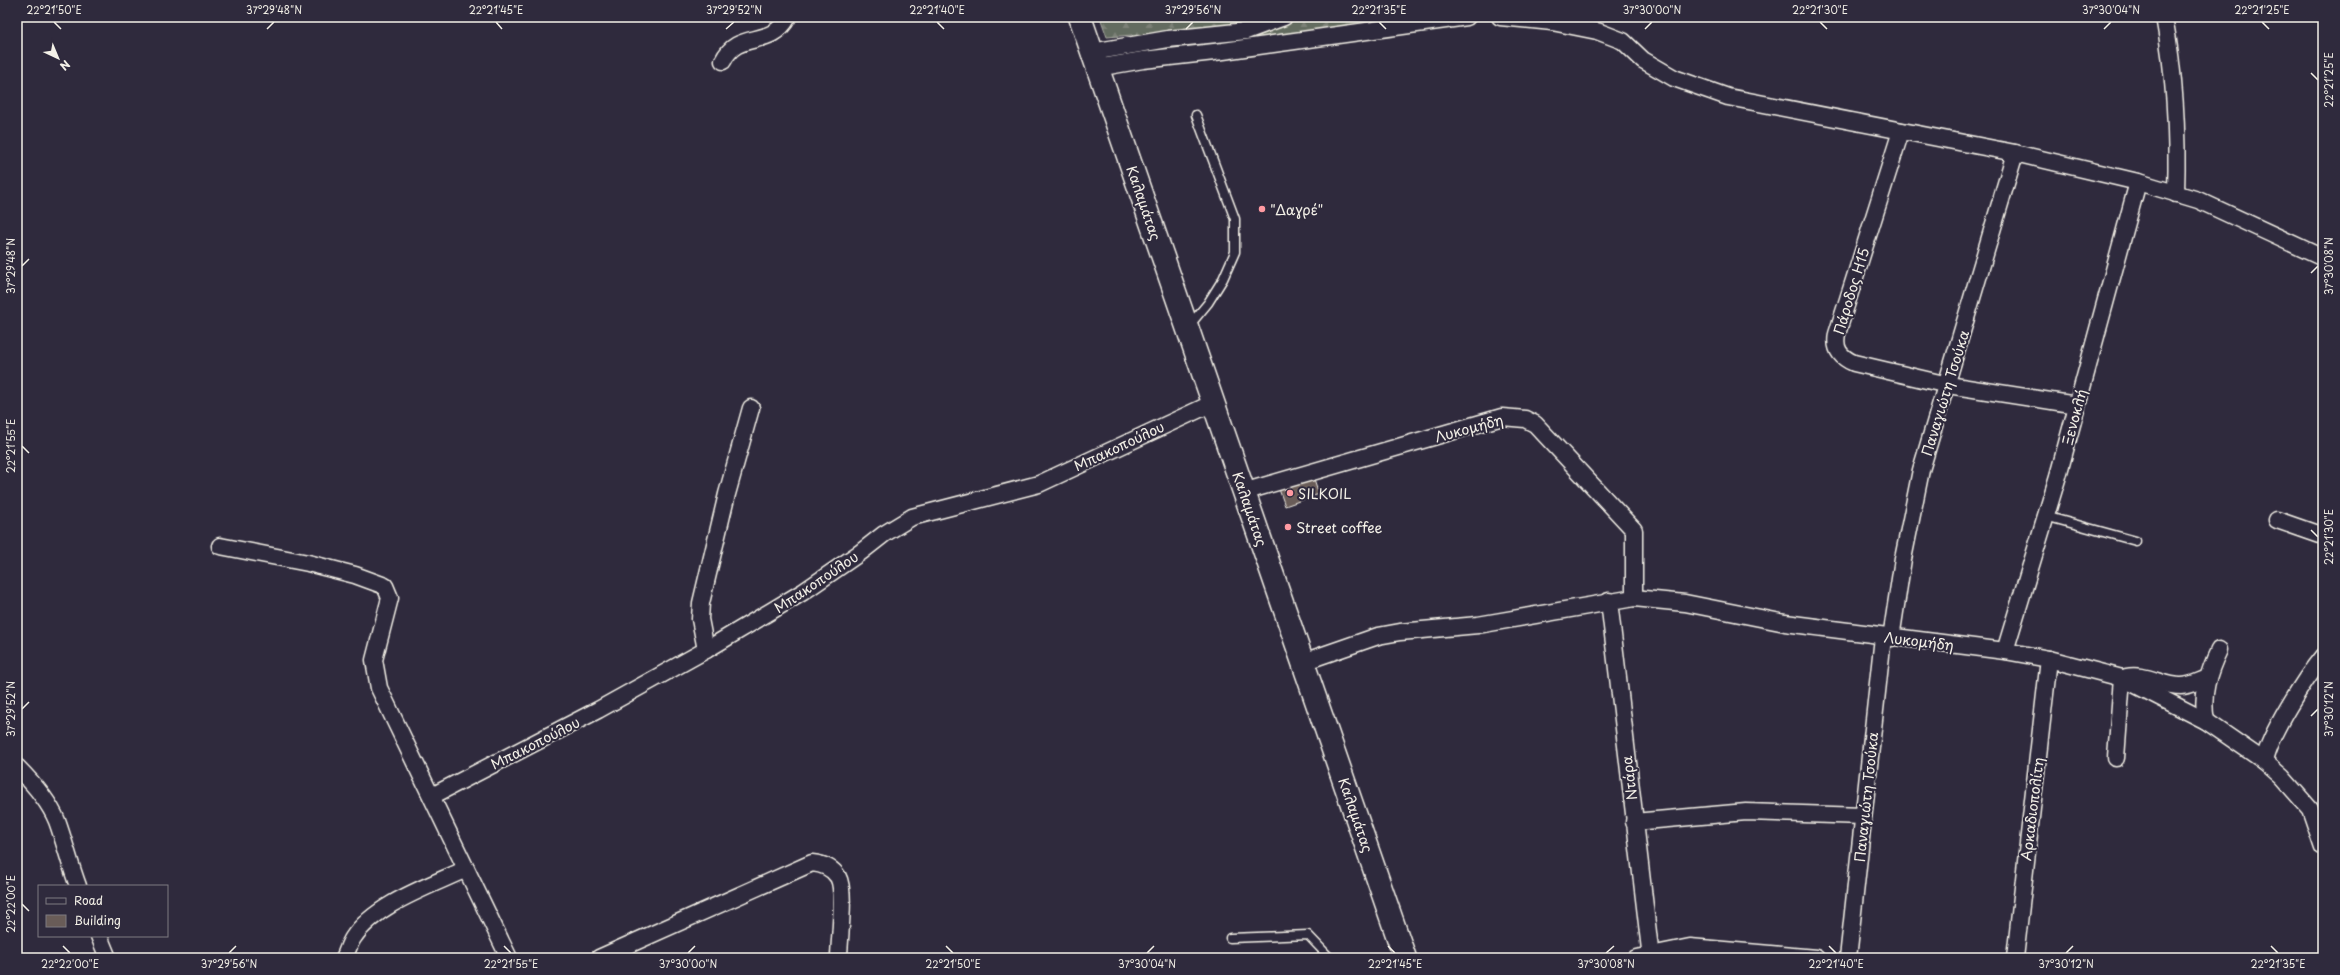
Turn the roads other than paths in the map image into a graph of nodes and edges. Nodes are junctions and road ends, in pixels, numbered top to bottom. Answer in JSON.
{"nodes":[{"id":1,"x":788,"y":17,"type":"edge"},
{"id":2,"x":1080,"y":17,"type":"edge"},
{"id":3,"x":1284,"y":17,"type":"edge"},
{"id":4,"x":1467,"y":17,"type":"edge"},
{"id":5,"x":1500,"y":17,"type":"edge"},
{"id":6,"x":2164,"y":17,"type":"edge"},
{"id":7,"x":1094,"y":60,"type":"junction"},
{"id":8,"x":723,"y":61,"type":"dead end"},
{"id":9,"x":1196,"y":115,"type":"dead end"},
{"id":10,"x":1901,"y":131,"type":"junction"},
{"id":11,"x":2015,"y":153,"type":"junction"},
{"id":12,"x":2138,"y":182,"type":"junction"},
{"id":13,"x":2176,"y":194,"type":"junction"},
{"id":14,"x":2323,"y":258,"type":"edge"},
{"id":15,"x":1187,"y":328,"type":"junction"},
{"id":16,"x":1948,"y":385,"type":"junction"},
{"id":17,"x":1213,"y":403,"type":"junction"},
{"id":18,"x":2077,"y":405,"type":"junction"},
{"id":19,"x":751,"y":408,"type":"dead end"},
{"id":20,"x":1244,"y":492,"type":"junction"},
{"id":21,"x":2045,"y":516,"type":"junction"},
{"id":22,"x":2277,"y":520,"type":"dead end"},
{"id":23,"x":2323,"y":536,"type":"edge"},
{"id":24,"x":2136,"y":541,"type":"dead end"},
{"id":25,"x":220,"y":546,"type":"dead end"},
{"id":26,"x":1634,"y":598,"type":"junction"},
{"id":27,"x":1609,"y":602,"type":"junction"},
{"id":28,"x":1887,"y":637,"type":"junction"},
{"id":29,"x":706,"y":650,"type":"junction"},
{"id":30,"x":2219,"y":650,"type":"dead end"},
{"id":31,"x":2005,"y":651,"type":"junction"},
{"id":32,"x":2323,"y":656,"type":"edge"},
{"id":33,"x":2050,"y":659,"type":"junction"},
{"id":34,"x":1302,"y":662,"type":"junction"},
{"id":35,"x":2122,"y":678,"type":"junction"},
{"id":36,"x":2208,"y":678,"type":"junction"},
{"id":37,"x":2206,"y":721,"type":"junction"},
{"id":38,"x":2116,"y":758,"type":"dead end"},
{"id":39,"x":2264,"y":760,"type":"junction"},
{"id":40,"x":17,"y":767,"type":"edge"},
{"id":41,"x":432,"y":796,"type":"junction"},
{"id":42,"x":1863,"y":816,"type":"junction"},
{"id":43,"x":1634,"y":822,"type":"junction"},
{"id":44,"x":2323,"y":847,"type":"edge"},
{"id":45,"x":466,"y":869,"type":"junction"},
{"id":46,"x":78,"y":885,"type":"edge"},
{"id":47,"x":99,"y":937,"type":"edge"},
{"id":48,"x":1230,"y":938,"type":"dead end"},
{"id":49,"x":1401,"y":957,"type":"edge"},
{"id":50,"x":1646,"y":957,"type":"edge"},
{"id":51,"x":108,"y":958,"type":"edge"},
{"id":52,"x":344,"y":958,"type":"edge"},
{"id":53,"x":509,"y":958,"type":"edge"},
{"id":54,"x":599,"y":958,"type":"edge"},
{"id":55,"x":839,"y":958,"type":"edge"},
{"id":56,"x":1330,"y":958,"type":"edge"},
{"id":57,"x":1816,"y":958,"type":"edge"},
{"id":58,"x":1848,"y":958,"type":"edge"},
{"id":59,"x":2015,"y":958,"type":"edge"}],
"edges":[{"from":1,"to":8,"type":"street"},
{"from":2,"to":7,"type":"main road","name":"Καλαμάτας"},
{"from":3,"to":7,"type":"street"},
{"from":4,"to":7,"type":"street"},
{"from":5,"to":10,"type":"street"},
{"from":6,"to":13,"type":"street"},
{"from":7,"to":15,"type":"main road","name":"Καλαμάτας"},
{"from":9,"to":15,"type":"lane"},
{"from":10,"to":11,"type":"street"},
{"from":10,"to":16,"type":"street","name":"Πάροδος Η15"},
{"from":11,"to":12,"type":"street"},
{"from":11,"to":16,"type":"street","name":"Παναγιώτη Τσούκα"},
{"from":12,"to":13,"type":"street"},
{"from":12,"to":18,"type":"street","name":"Ξενοκλή"},
{"from":13,"to":14,"type":"street"},
{"from":15,"to":17,"type":"main road","name":"Καλαμάτας"},
{"from":16,"to":18,"type":"street","name":"Πάροδος Η15"},
{"from":16,"to":28,"type":"street","name":"Παναγιώτη Τσούκα"},
{"from":17,"to":20,"type":"main road","name":"Καλαμάτας"},
{"from":17,"to":29,"type":"street","name":"Μπακοπούλου"},
{"from":18,"to":21,"type":"street","name":"Ξενοκλή"},
{"from":19,"to":29,"type":"street"},
{"from":20,"to":26,"type":"street","name":"Λυκομήδη"},
{"from":20,"to":34,"type":"main road","name":"Καλαμάτας"},
{"from":21,"to":24,"type":"lane"},
{"from":21,"to":31,"type":"street","name":"Ξενοκλή"},
{"from":22,"to":23,"type":"street"},
{"from":25,"to":41,"type":"street"},
{"from":26,"to":27,"type":"street","name":"Λυκομήδη"},
{"from":26,"to":28,"type":"street","name":"Λυκομήδη"},
{"from":27,"to":34,"type":"street","name":"Λυκομήδη"},
{"from":27,"to":43,"type":"street","name":"Ντάρα"},
{"from":28,"to":31,"type":"street","name":"Λυκομήδη"},
{"from":28,"to":42,"type":"street","name":"Παναγιώτη Τσούκα"},
{"from":29,"to":41,"type":"street","name":"Μπακοπούλου"},
{"from":30,"to":36,"type":"street"},
{"from":31,"to":33,"type":"street","name":"Λυκομήδη"},
{"from":32,"to":39,"type":"street"},
{"from":33,"to":35,"type":"street","name":"Λυκομήδη"},
{"from":33,"to":59,"type":"street","name":"Αρκαδιοπολίτη"},
{"from":34,"to":49,"type":"main road","name":"Καλαμάτας"},
{"from":35,"to":36,"type":"street"},
{"from":35,"to":37,"type":"street"},
{"from":35,"to":38,"type":"street"},
{"from":36,"to":37,"type":"street"},
{"from":37,"to":39,"type":"street"},
{"from":39,"to":44,"type":"street"},
{"from":40,"to":46,"type":"street"},
{"from":41,"to":45,"type":"street"},
{"from":42,"to":43,"type":"street"},
{"from":42,"to":58,"type":"street","name":"Παναγιώτη Τσούκα"},
{"from":43,"to":50,"type":"street","name":"Ντάρα"},
{"from":45,"to":52,"type":"street"},
{"from":45,"to":53,"type":"street"},
{"from":47,"to":51,"type":"street"},
{"from":48,"to":56,"type":"lane"},
{"from":50,"to":57,"type":"street"},
{"from":54,"to":55,"type":"street"}]}
